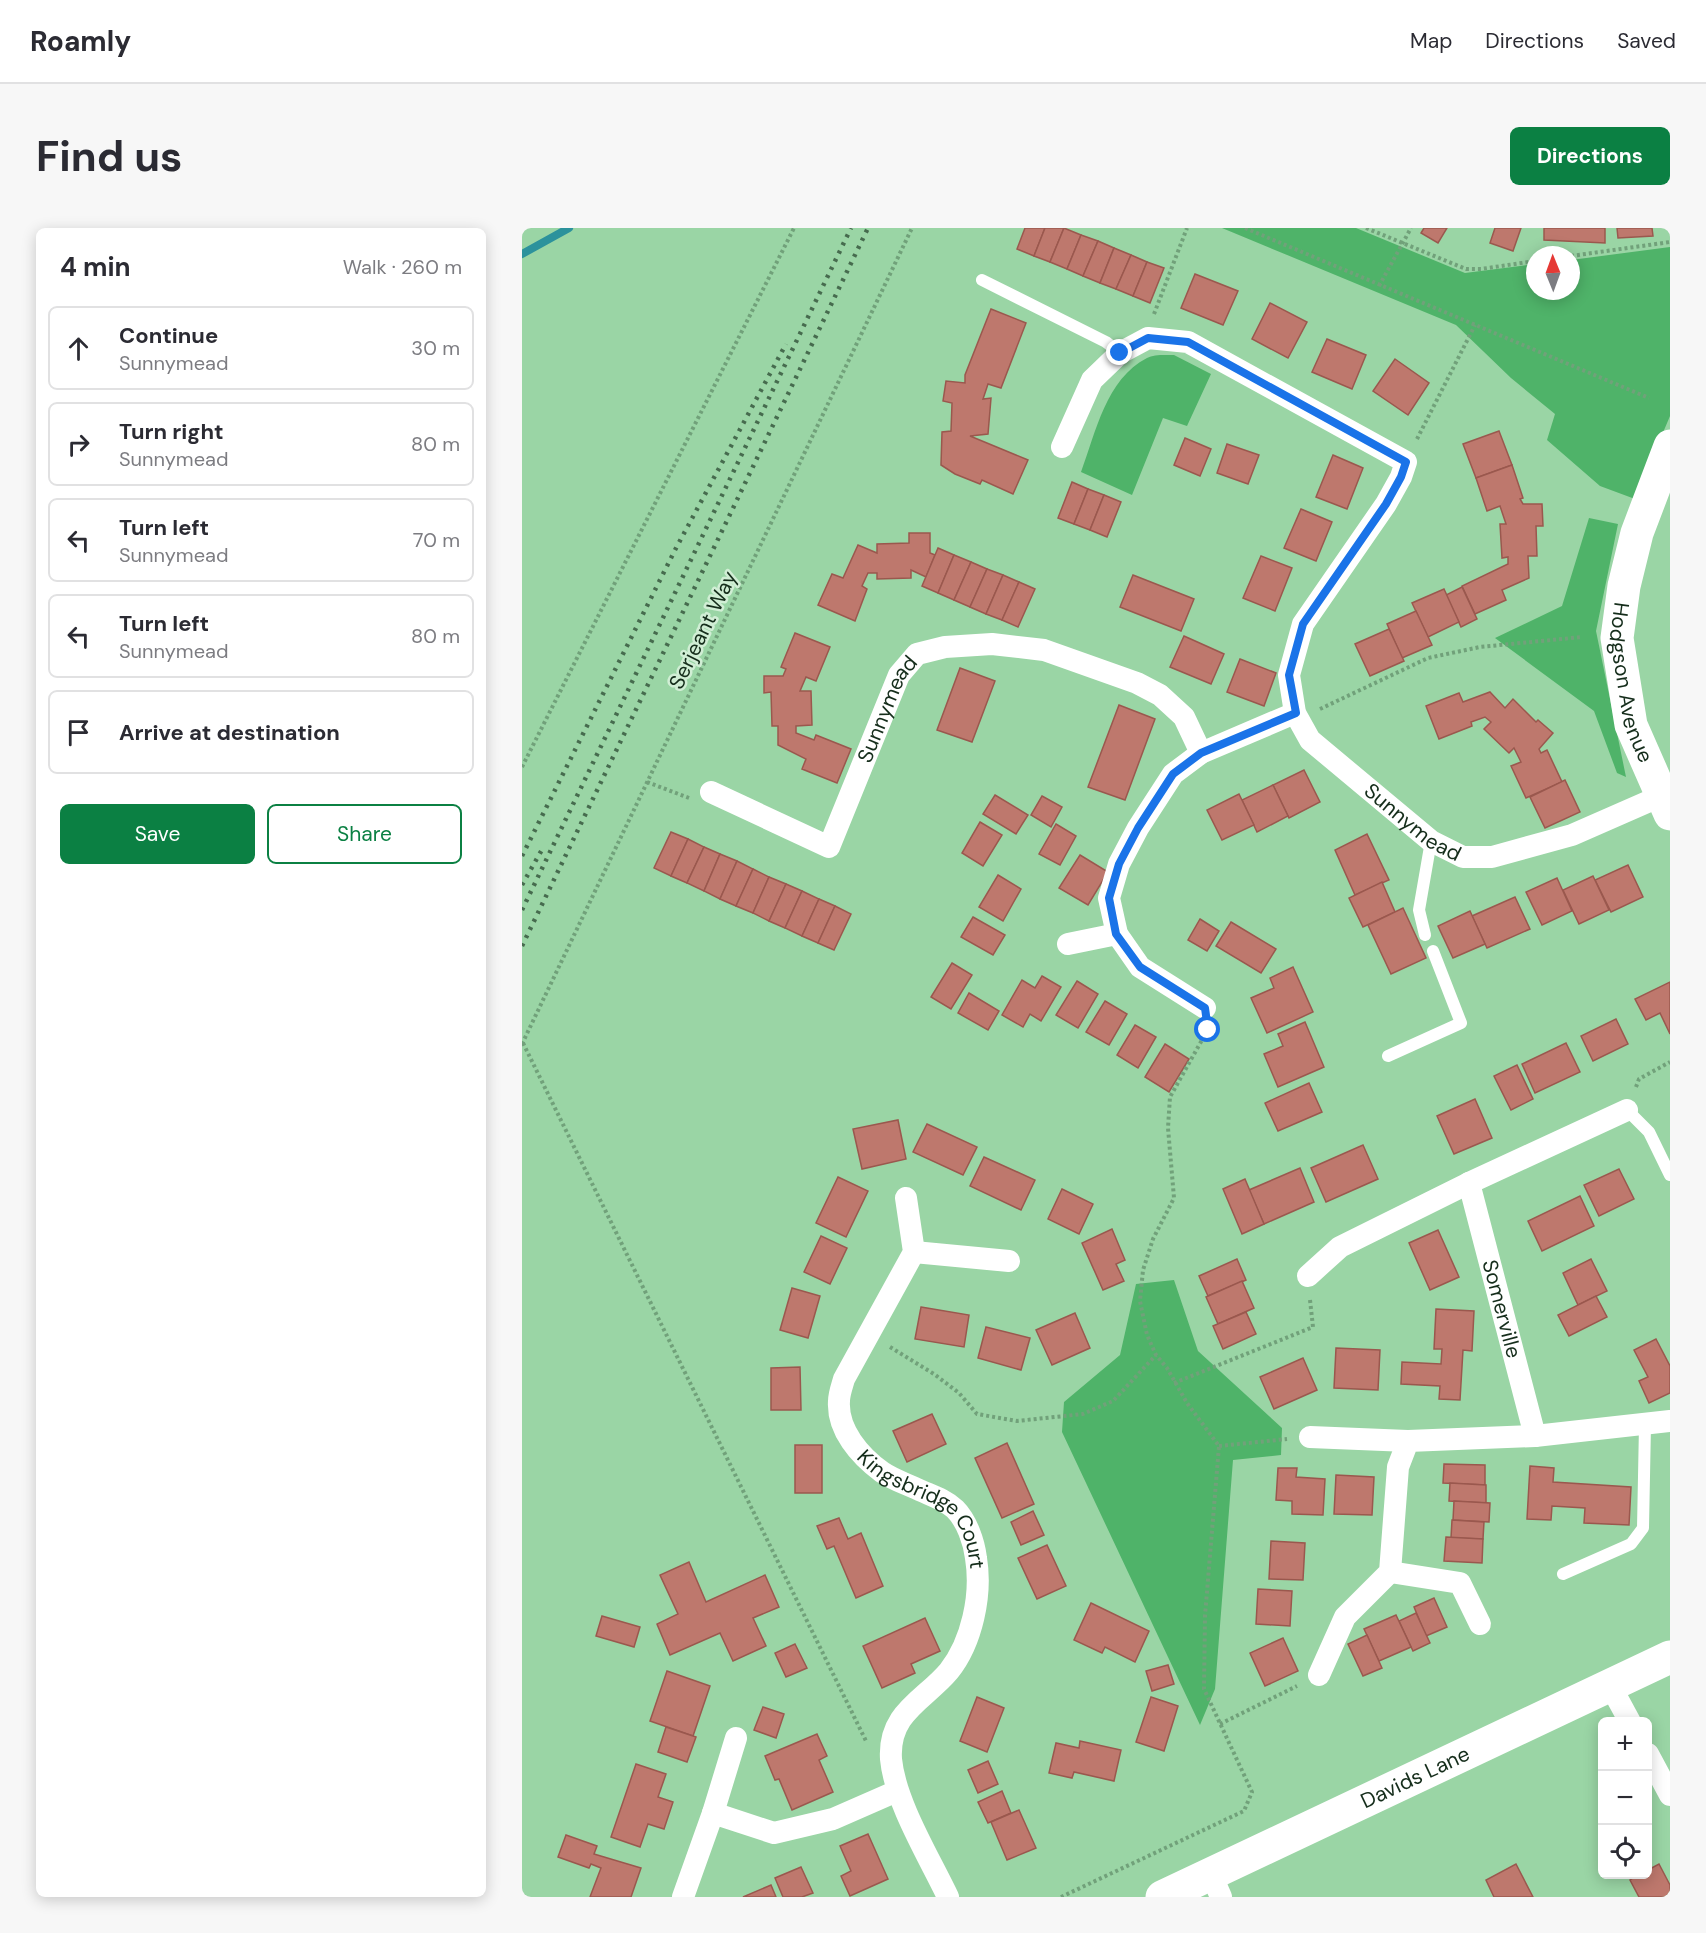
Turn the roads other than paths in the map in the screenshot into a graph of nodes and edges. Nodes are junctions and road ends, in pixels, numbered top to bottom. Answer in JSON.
{"nodes":[{"id":1,"x":982,"y":280,"type":"dead end"},
{"id":2,"x":1120,"y":353,"type":"junction"},
{"id":3,"x":1670,"y":446,"type":"edge"},
{"id":4,"x":1062,"y":447,"type":"dead end"},
{"id":5,"x":1296,"y":713,"type":"junction"},
{"id":6,"x":1201,"y":753,"type":"junction"},
{"id":7,"x":711,"y":792,"type":"road end"},
{"id":8,"x":1666,"y":805,"type":"edge"},
{"id":9,"x":1431,"y":841,"type":"junction"},
{"id":10,"x":1116,"y":934,"type":"junction"},
{"id":11,"x":1425,"y":934,"type":"dead end"},
{"id":12,"x":1068,"y":944,"type":"dead end"},
{"id":13,"x":1433,"y":951,"type":"dead end"},
{"id":14,"x":1205,"y":1008,"type":"road end"},
{"id":15,"x":1388,"y":1056,"type":"dead end"},
{"id":16,"x":1627,"y":1110,"type":"joint"},
{"id":17,"x":1670,"y":1175,"type":"edge"},
{"id":18,"x":1469,"y":1183,"type":"junction"},
{"id":19,"x":906,"y":1198,"type":"dead end"},
{"id":20,"x":914,"y":1252,"type":"junction"},
{"id":21,"x":1009,"y":1261,"type":"dead end"},
{"id":22,"x":1308,"y":1276,"type":"road end"},
{"id":23,"x":1670,"y":1421,"type":"edge"},
{"id":24,"x":1645,"y":1425,"type":"junction"},
{"id":25,"x":1535,"y":1436,"type":"junction"},
{"id":26,"x":1310,"y":1437,"type":"road end"},
{"id":27,"x":1408,"y":1441,"type":"junction"},
{"id":28,"x":1390,"y":1572,"type":"junction"},
{"id":29,"x":1563,"y":1574,"type":"dead end"},
{"id":30,"x":1480,"y":1624,"type":"dead end"},
{"id":31,"x":1670,"y":1657,"type":"edge"},
{"id":32,"x":1319,"y":1675,"type":"road end"},
{"id":33,"x":1610,"y":1685,"type":"junction"},
{"id":34,"x":1627,"y":1717,"type":"edge"},
{"id":35,"x":736,"y":1737,"type":"dead end"},
{"id":36,"x":1652,"y":1763,"type":"edge"},
{"id":37,"x":897,"y":1791,"type":"junction"},
{"id":38,"x":1670,"y":1795,"type":"edge"},
{"id":39,"x":713,"y":1813,"type":"junction"},
{"id":40,"x":1216,"y":1885,"type":"edge"},
{"id":41,"x":683,"y":1897,"type":"edge"},
{"id":42,"x":948,"y":1897,"type":"edge"},
{"id":43,"x":1162,"y":1897,"type":"edge"}],
"edges":[{"from":1,"to":2,"type":"lane"},
{"from":2,"to":4,"type":"street"},
{"from":2,"to":5,"type":"street","name":"Sunnymead"},
{"from":3,"to":8,"type":"street","name":"Hodgson Avenue"},
{"from":5,"to":6,"type":"street"},
{"from":5,"to":9,"type":"street","name":"Sunnymead"},
{"from":6,"to":7,"type":"street","name":"Sunnymead"},
{"from":6,"to":10,"type":"street"},
{"from":8,"to":9,"type":"street","name":"Sunnymead"},
{"from":9,"to":11,"type":"lane"},
{"from":10,"to":12,"type":"street"},
{"from":10,"to":14,"type":"street"},
{"from":13,"to":15,"type":"lane"},
{"from":16,"to":17,"type":"lane"},
{"from":16,"to":18,"type":"street"},
{"from":18,"to":22,"type":"street"},
{"from":18,"to":25,"type":"street","name":"Somerville"},
{"from":19,"to":20,"type":"street"},
{"from":20,"to":21,"type":"street"},
{"from":20,"to":37,"type":"street","name":"Kingsbridge Court"},
{"from":23,"to":24,"type":"street"},
{"from":24,"to":25,"type":"street"},
{"from":24,"to":29,"type":"lane"},
{"from":25,"to":27,"type":"street"},
{"from":26,"to":27,"type":"street"},
{"from":27,"to":28,"type":"street"},
{"from":28,"to":30,"type":"street"},
{"from":28,"to":32,"type":"street"},
{"from":31,"to":33,"type":"street","name":"Davids Lane"},
{"from":33,"to":34,"type":"street"},
{"from":33,"to":40,"type":"street","name":"Davids Lane"},
{"from":35,"to":39,"type":"street"},
{"from":36,"to":38,"type":"street"},
{"from":37,"to":39,"type":"street"},
{"from":37,"to":42,"type":"street","name":"Kingsbridge Court"},
{"from":39,"to":41,"type":"street"},
{"from":40,"to":43,"type":"street","name":"Davids Lane"}]}
